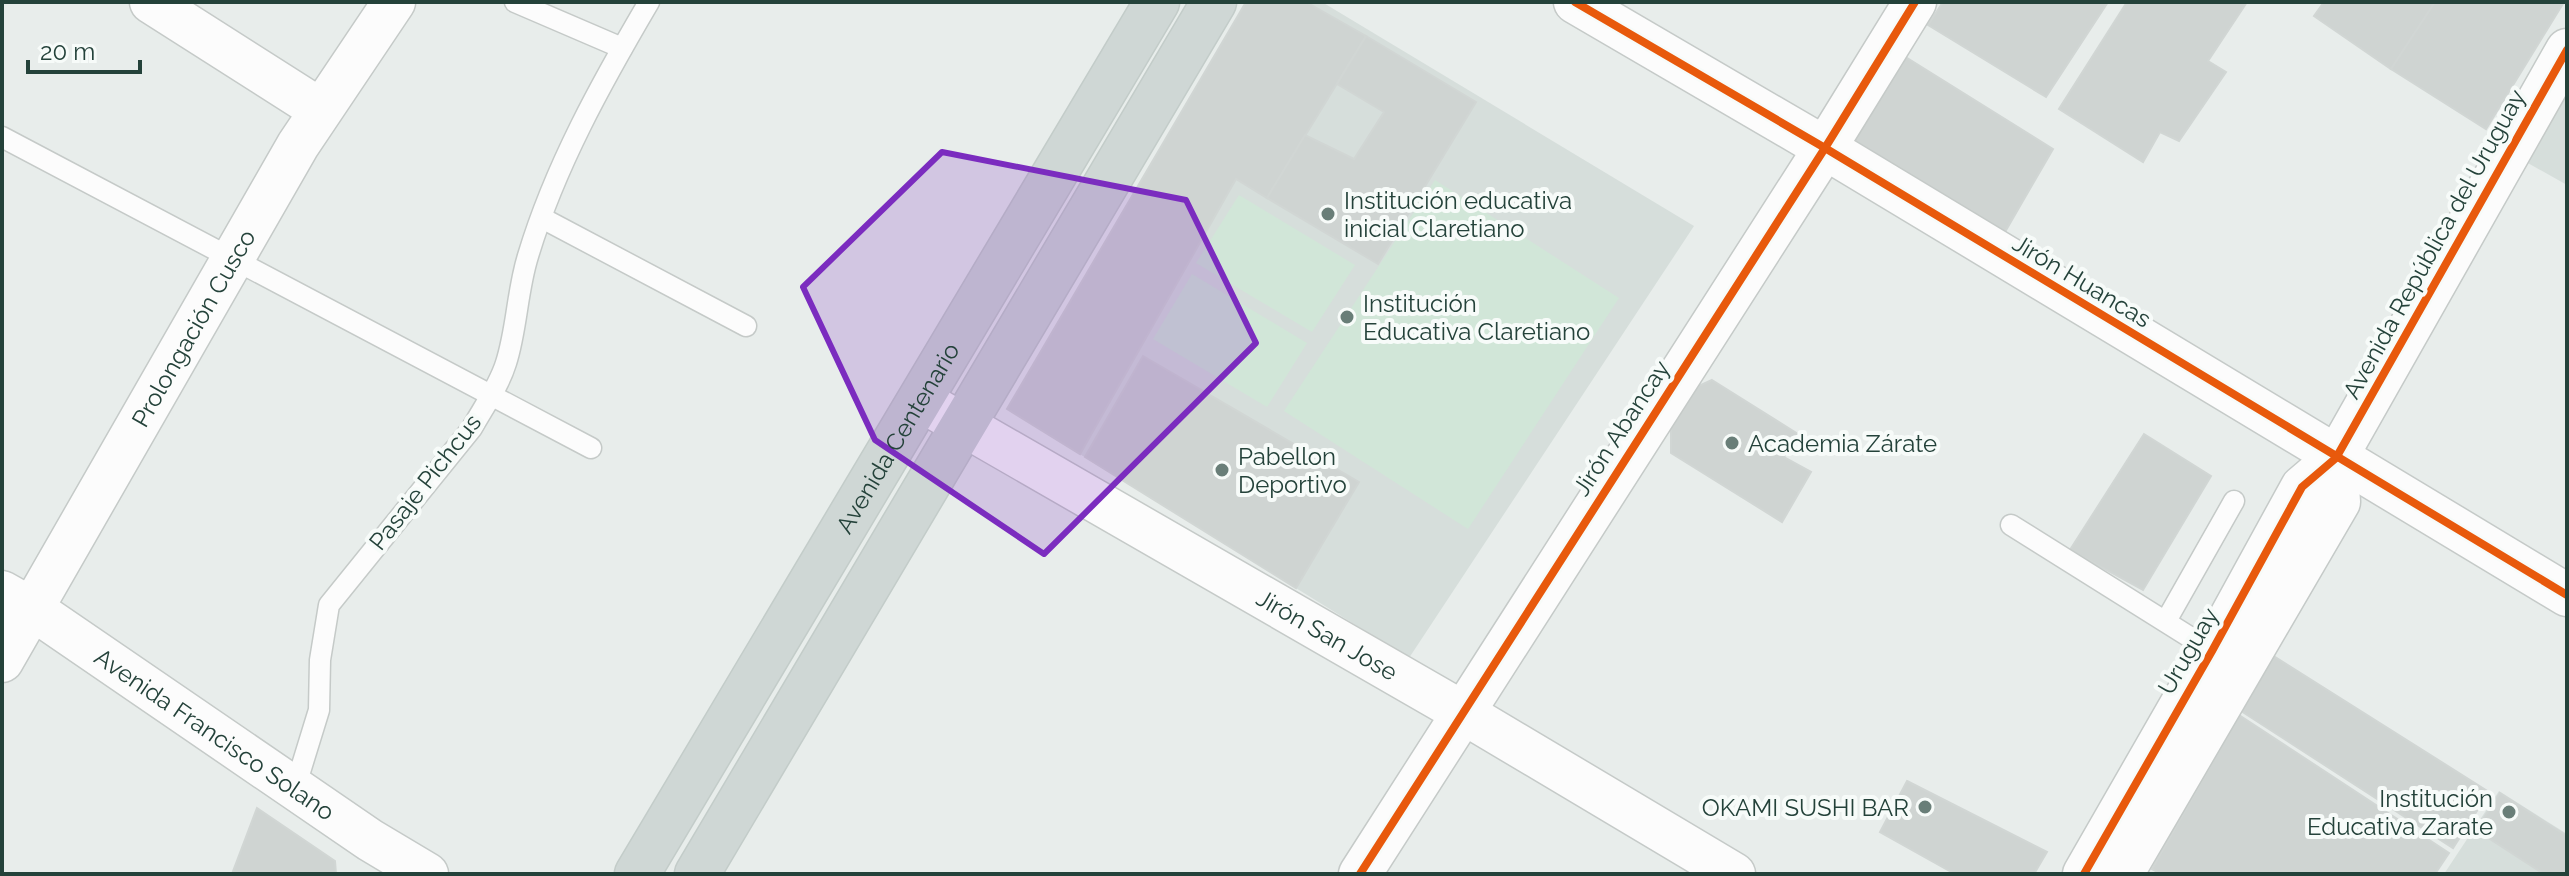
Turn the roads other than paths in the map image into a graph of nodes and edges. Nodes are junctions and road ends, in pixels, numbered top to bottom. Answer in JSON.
{"nodes":[{"id":1,"x":151,"y":2,"type":"edge"},
{"id":2,"x":394,"y":2,"type":"edge"},
{"id":3,"x":515,"y":2,"type":"edge"},
{"id":4,"x":649,"y":2,"type":"edge"},
{"id":5,"x":1157,"y":2,"type":"edge"},
{"id":6,"x":1214,"y":2,"type":"edge"},
{"id":7,"x":1575,"y":2,"type":"edge"},
{"id":8,"x":1915,"y":2,"type":"edge"},
{"id":9,"x":622,"y":48,"type":"junction"},
{"id":10,"x":2567,"y":50,"type":"edge"},
{"id":11,"x":319,"y":109,"type":"junction"},
{"id":12,"x":2,"y":137,"type":"edge"},
{"id":13,"x":1825,"y":148,"type":"junction"},
{"id":14,"x":542,"y":218,"type":"junction"},
{"id":15,"x":233,"y":259,"type":"junction"},
{"id":16,"x":746,"y":326,"type":"dead end"},
{"id":17,"x":490,"y":395,"type":"junction"},
{"id":18,"x":920,"y":400,"type":"junction"},
{"id":19,"x":963,"y":425,"type":"junction"},
{"id":20,"x":591,"y":448,"type":"dead end"},
{"id":21,"x":2336,"y":458,"type":"junction"},
{"id":22,"x":2234,"y":501,"type":"dead end"},
{"id":23,"x":2011,"y":525,"type":"dead end"},
{"id":24,"x":2567,"y":595,"type":"edge"},
{"id":25,"x":18,"y":601,"type":"edge"},
{"id":26,"x":2166,"y":621,"type":"junction"},
{"id":27,"x":2212,"y":651,"type":"junction"},
{"id":28,"x":2,"y":661,"type":"edge"},
{"id":29,"x":1462,"y":712,"type":"junction"},
{"id":30,"x":295,"y":788,"type":"junction"},
{"id":31,"x":369,"y":857,"type":"edge"},
{"id":32,"x":1731,"y":873,"type":"edge"},
{"id":33,"x":427,"y":874,"type":"edge"},
{"id":34,"x":637,"y":874,"type":"edge"},
{"id":35,"x":697,"y":874,"type":"edge"},
{"id":36,"x":1360,"y":874,"type":"edge"},
{"id":37,"x":2084,"y":874,"type":"edge"},
{"id":38,"x":2122,"y":874,"type":"edge"}],
"edges":[{"from":1,"to":11,"type":"street"},
{"from":2,"to":11,"type":"street","name":"Prolongación Cusco"},
{"from":3,"to":9,"type":"lane"},
{"from":4,"to":9,"type":"lane","name":"Pasaje Pichcus"},
{"from":5,"to":18,"type":"main road","name":"Avenida Centenario"},
{"from":6,"to":19,"type":"main road","name":"Avenida Centenario"},
{"from":7,"to":13,"type":"street","name":"Jirón Huancas"},
{"from":8,"to":13,"type":"street","name":"Jirón Abancay"},
{"from":9,"to":14,"type":"lane","name":"Pasaje Pichcus"},
{"from":10,"to":21,"type":"street","name":"Avenida República del Uruguay"},
{"from":11,"to":15,"type":"street","name":"Prolongación Cusco"},
{"from":12,"to":15,"type":"lane"},
{"from":13,"to":21,"type":"street","name":"Jirón Huancas"},
{"from":13,"to":29,"type":"street","name":"Jirón Abancay"},
{"from":14,"to":16,"type":"lane"},
{"from":14,"to":17,"type":"lane","name":"Pasaje Pichcus"},
{"from":15,"to":17,"type":"lane"},
{"from":15,"to":25,"type":"street","name":"Prolongación Cusco"},
{"from":17,"to":20,"type":"lane"},
{"from":17,"to":30,"type":"lane","name":"Pasaje Pichcus"},
{"from":18,"to":19,"type":"street","name":"Jirón San Jose"},
{"from":18,"to":34,"type":"main road","name":"Avenida Centenario"},
{"from":19,"to":29,"type":"street","name":"Jirón San Jose"},
{"from":19,"to":35,"type":"main road","name":"Avenida Centenario"},
{"from":21,"to":24,"type":"street","name":"Jirón Huancas"},
{"from":21,"to":27,"type":"street","name":"Uruguay"},
{"from":21,"to":38,"type":"street"},
{"from":22,"to":26,"type":"lane"},
{"from":23,"to":26,"type":"lane"},
{"from":25,"to":28,"type":"street","name":"Prolongación Cusco"},
{"from":25,"to":30,"type":"street","name":"Avenida Francisco Solano"},
{"from":26,"to":27,"type":"lane"},
{"from":27,"to":37,"type":"street","name":"Uruguay"},
{"from":29,"to":32,"type":"street","name":"Jirón San Jose"},
{"from":29,"to":36,"type":"street","name":"Jirón Abancay"},
{"from":30,"to":31,"type":"street","name":"Avenida Francisco Solano"},
{"from":31,"to":33,"type":"street","name":"Avenida Francisco Solano"}]}
